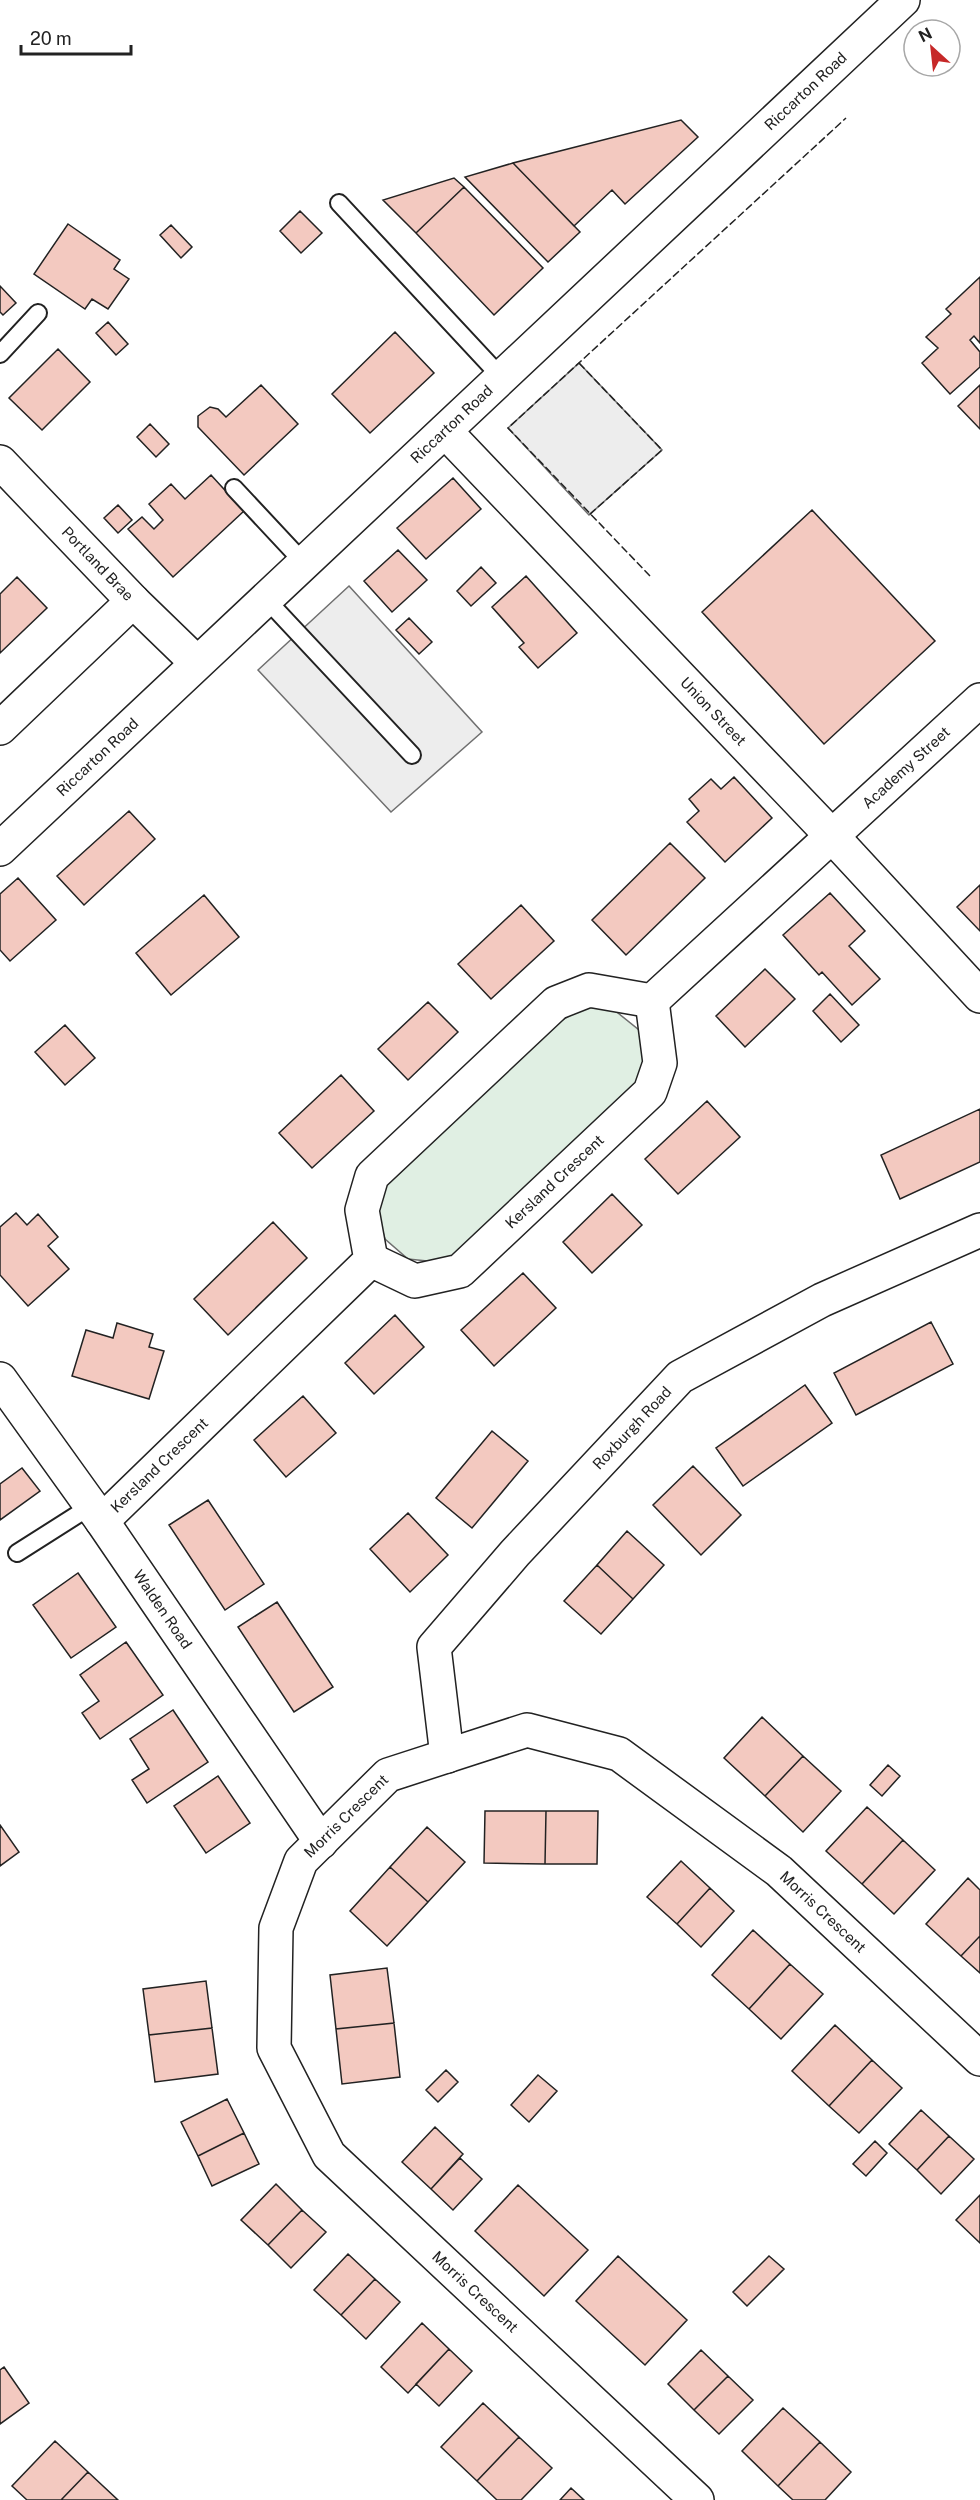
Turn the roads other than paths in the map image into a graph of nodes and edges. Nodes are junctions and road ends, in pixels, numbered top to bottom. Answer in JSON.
{"nodes":[{"id":1,"x":903,"y":0,"type":"edge"},
{"id":2,"x":339,"y":203,"type":"dead end"},
{"id":3,"x":38,"y":313,"type":"dead end"},
{"id":4,"x":0,"y":354,"type":"edge"},
{"id":5,"x":501,"y":377,"type":"junction"},
{"id":6,"x":445,"y":431,"type":"junction"},
{"id":7,"x":0,"y":462,"type":"edge"},
{"id":8,"x":234,"y":488,"type":"dead end"},
{"id":9,"x":304,"y":563,"type":"junction"},
{"id":10,"x":266,"y":599,"type":"junction"},
{"id":11,"x":133,"y":601,"type":"junction"},
{"id":12,"x":197,"y":663,"type":"junction"},
{"id":13,"x":980,"y":700,"type":"edge"},
{"id":14,"x":0,"y":728,"type":"edge"},
{"id":15,"x":412,"y":755,"type":"dead end"},
{"id":16,"x":831,"y":836,"type":"junction"},
{"id":17,"x":0,"y":849,"type":"edge"},
{"id":18,"x":980,"y":996,"type":"edge"},
{"id":19,"x":652,"y":1001,"type":"junction"},
{"id":20,"x":980,"y":1230,"type":"edge"},
{"id":21,"x":371,"y":1260,"type":"junction"},
{"id":22,"x":0,"y":1379,"type":"edge"},
{"id":23,"x":96,"y":1513,"type":"junction"},
{"id":24,"x":17,"y":1553,"type":"dead end"},
{"id":25,"x":447,"y":1756,"type":"junction"},
{"id":26,"x":321,"y":1842,"type":"junction"},
{"id":27,"x":980,"y":2059,"type":"edge"},
{"id":28,"x":697,"y":2500,"type":"edge"}],
"edges":[{"from":1,"to":5,"type":"street","name":"Riccarton Road"},
{"from":2,"to":5,"type":"lane"},
{"from":3,"to":4,"type":"lane"},
{"from":5,"to":6,"type":"street","name":"Riccarton Road"},
{"from":6,"to":9,"type":"street","name":"Riccarton Road"},
{"from":6,"to":16,"type":"street","name":"Union Street"},
{"from":7,"to":11,"type":"street","name":"Portland Brae"},
{"from":8,"to":9,"type":"lane"},
{"from":9,"to":10,"type":"street","name":"Riccarton Road"},
{"from":10,"to":12,"type":"street","name":"Riccarton Road"},
{"from":10,"to":15,"type":"lane"},
{"from":11,"to":12,"type":"street","name":"Portland Brae"},
{"from":11,"to":14,"type":"street"},
{"from":12,"to":17,"type":"street","name":"Riccarton Road"},
{"from":13,"to":16,"type":"street","name":"Academy Street"},
{"from":16,"to":18,"type":"street","name":"Union Street"},
{"from":16,"to":19,"type":"street"},
{"from":19,"to":21,"type":"street"},
{"from":19,"to":21,"type":"street","name":"Kersland Crescent"},
{"from":20,"to":25,"type":"street","name":"Roxburgh Road"},
{"from":21,"to":23,"type":"street","name":"Kersland Crescent"},
{"from":22,"to":23,"type":"street","name":"Walden Road"},
{"from":23,"to":24,"type":"lane"},
{"from":23,"to":26,"type":"street","name":"Walden Road"},
{"from":25,"to":26,"type":"street","name":"Morris Crescent"},
{"from":25,"to":27,"type":"street","name":"Morris Crescent"},
{"from":26,"to":28,"type":"street","name":"Morris Crescent"}]}
